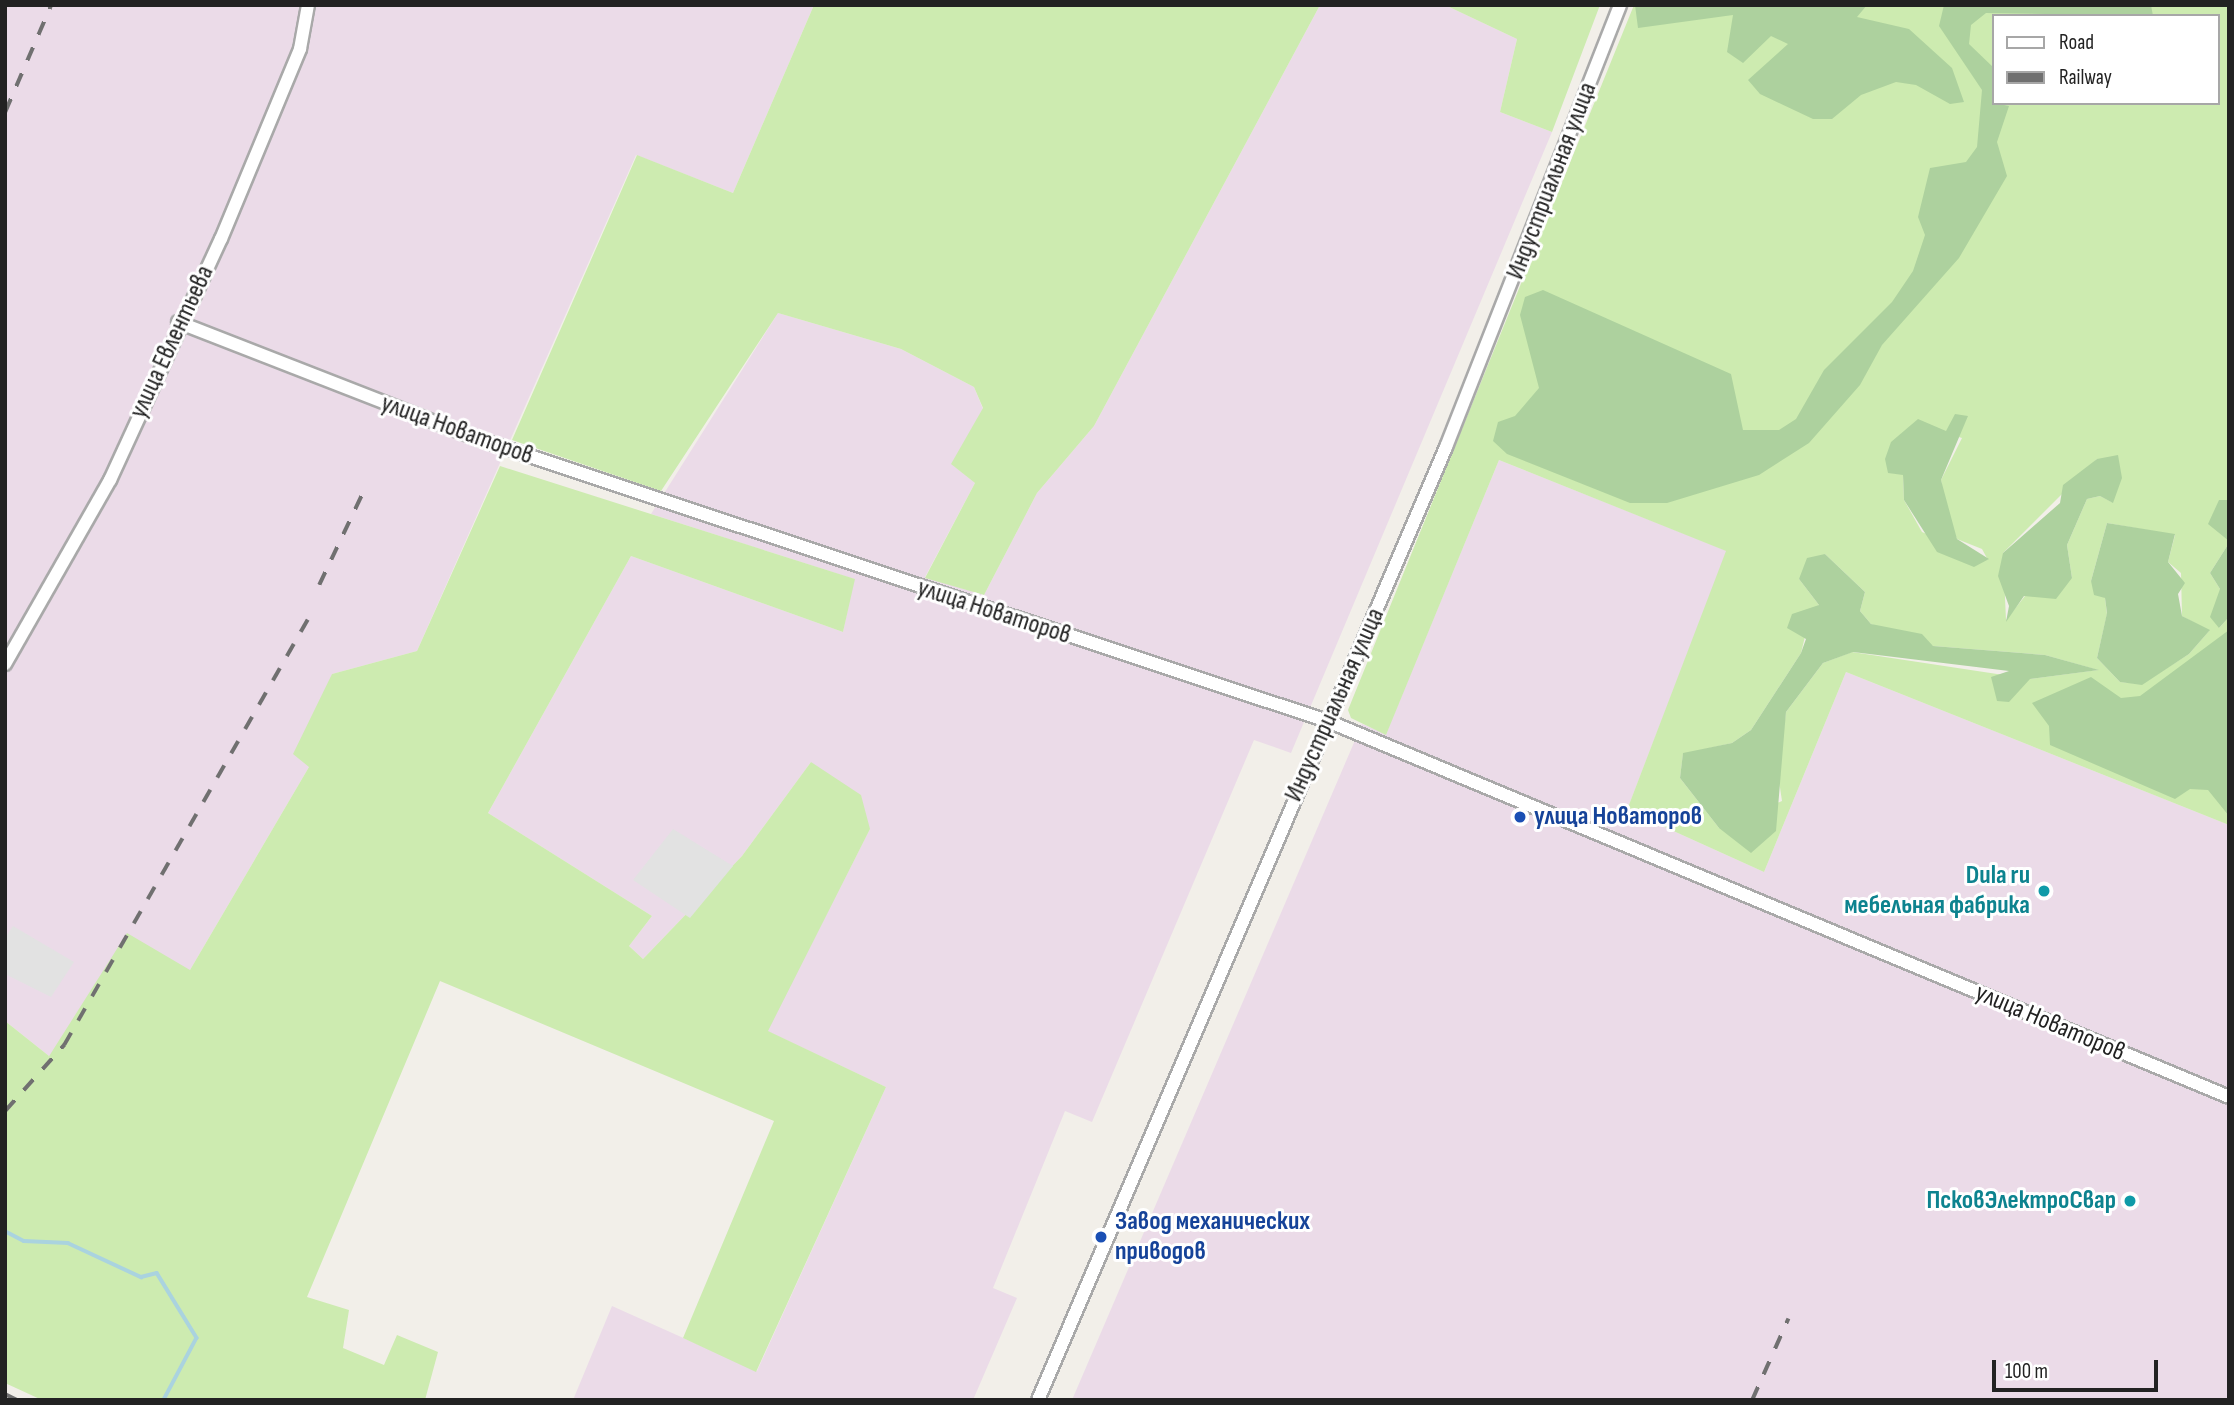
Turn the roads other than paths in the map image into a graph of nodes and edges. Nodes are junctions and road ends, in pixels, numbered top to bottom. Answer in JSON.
{"nodes":[{"id":1,"x":308,"y":5,"type":"edge"},
{"id":2,"x":1620,"y":5,"type":"edge"},
{"id":3,"x":178,"y":322,"type":"junction"},
{"id":4,"x":5,"y":664,"type":"edge"},
{"id":5,"x":1330,"y":722,"type":"junction"},
{"id":6,"x":2229,"y":1097,"type":"edge"},
{"id":7,"x":1040,"y":1396,"type":"edge"}],
"edges":[{"from":1,"to":3,"type":"street","name":"улица Евлентьева"},
{"from":2,"to":5,"type":"street","name":"Индустриальная улица"},
{"from":3,"to":4,"type":"street","name":"улица Евлентьева"},
{"from":3,"to":5,"type":"street","name":"улица Новаторов"},
{"from":5,"to":6,"type":"street","name":"улица Новаторов"},
{"from":5,"to":7,"type":"street","name":"Индустриальная улица"}]}
